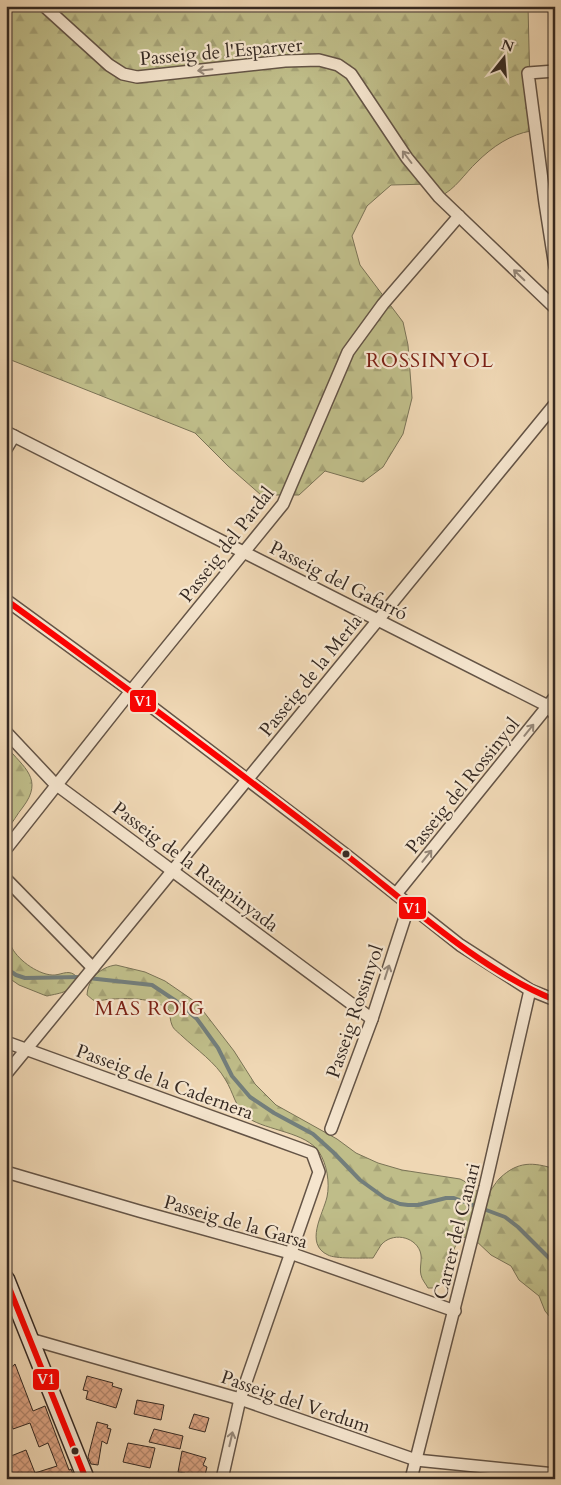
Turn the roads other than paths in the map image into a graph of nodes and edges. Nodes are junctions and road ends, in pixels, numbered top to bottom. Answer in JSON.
{"nodes":[{"id":1,"x":44,"y":6,"type":"edge"},
{"id":2,"x":555,"y":71,"type":"edge"},
{"id":3,"x":550,"y":203,"type":"edge"},
{"id":4,"x":459,"y":216,"type":"junction"},
{"id":5,"x":555,"y":267,"type":"edge"},
{"id":6,"x":555,"y":308,"type":"edge"},
{"id":7,"x":555,"y":404,"type":"edge"},
{"id":8,"x":10,"y":434,"type":"edge"},
{"id":9,"x":6,"y":448,"type":"edge"},
{"id":10,"x":245,"y":552,"type":"junction"},
{"id":11,"x":6,"y":600,"type":"edge"},
{"id":12,"x":378,"y":619,"type":"junction"},
{"id":13,"x":131,"y":691,"type":"junction"},
{"id":14,"x":552,"y":706,"type":"edge"},
{"id":15,"x":6,"y":732,"type":"edge"},
{"id":16,"x":247,"y":780,"type":"junction"},
{"id":17,"x":57,"y":785,"type":"junction"},
{"id":18,"x":6,"y":849,"type":"edge"},
{"id":19,"x":173,"y":871,"type":"junction"},
{"id":20,"x":6,"y":880,"type":"edge"},
{"id":21,"x":396,"y":894,"type":"junction"},
{"id":22,"x":409,"y":905,"type":"junction"},
{"id":23,"x":93,"y":968,"type":"junction"},
{"id":24,"x":530,"y":990,"type":"junction"},
{"id":25,"x":555,"y":1000,"type":"edge"},
{"id":26,"x":372,"y":1019,"type":"junction"},
{"id":27,"x":6,"y":1042,"type":"edge"},
{"id":28,"x":28,"y":1049,"type":"junction"},
{"id":29,"x":6,"y":1074,"type":"edge"},
{"id":30,"x":331,"y":1129,"type":"dead end"},
{"id":31,"x":6,"y":1172,"type":"edge"},
{"id":32,"x":290,"y":1253,"type":"junction"},
{"id":33,"x":6,"y":1279,"type":"edge"},
{"id":34,"x":455,"y":1311,"type":"junction"},
{"id":35,"x":30,"y":1339,"type":"junction"},
{"id":36,"x":240,"y":1399,"type":"junction"},
{"id":37,"x":416,"y":1460,"type":"junction"},
{"id":38,"x":555,"y":1474,"type":"edge"},
{"id":39,"x":86,"y":1479,"type":"edge"},
{"id":40,"x":222,"y":1479,"type":"edge"},
{"id":41,"x":411,"y":1479,"type":"edge"}],
"edges":[{"from":4,"to":1,"type":"street","name":"Passeig de l'Esparver","one_way":true},
{"from":2,"to":3,"type":"street"},
{"from":3,"to":5,"type":"street"},
{"from":6,"to":4,"type":"street","name":"Passeig de l'Esparver","one_way":true},
{"from":4,"to":10,"type":"street","name":"Passeig del Pardal"},
{"from":7,"to":12,"type":"street","name":"Passeig de la Merla"},
{"from":8,"to":9,"type":"street"},
{"from":8,"to":10,"type":"street","name":"Passeig del Gafarró"},
{"from":10,"to":12,"type":"street","name":"Passeig del Gafarró"},
{"from":10,"to":13,"type":"street","name":"Passeig del Pardal"},
{"from":11,"to":13,"type":"street"},
{"from":12,"to":14,"type":"street","name":"Passeig del Gafarró"},
{"from":12,"to":16,"type":"street","name":"Passeig de la Merla"},
{"from":13,"to":16,"type":"street"},
{"from":13,"to":17,"type":"street","name":"Passeig del Pardal"},
{"from":21,"to":14,"type":"street","name":"Passeig del Rossinyol","one_way":true},
{"from":15,"to":17,"type":"street","name":"Passeig de la Ratapinyada"},
{"from":16,"to":19,"type":"street","name":"Passeig de la Merla"},
{"from":16,"to":21,"type":"street"},
{"from":17,"to":18,"type":"street","name":"Passeig del Pardal"},
{"from":17,"to":19,"type":"street","name":"Passeig de la Ratapinyada"},
{"from":19,"to":23,"type":"street","name":"Passeig de la Merla"},
{"from":19,"to":26,"type":"street","name":"Passeig de la Ratapinyada"},
{"from":20,"to":23,"type":"street"},
{"from":21,"to":22,"type":"street"},
{"from":22,"to":24,"type":"street"},
{"from":26,"to":22,"type":"street","name":"Passeig Rossinyol","one_way":true},
{"from":23,"to":28,"type":"street","name":"Passeig de la Merla"},
{"from":24,"to":25,"type":"street"},
{"from":24,"to":34,"type":"street","name":"Carrer del Canari"},
{"from":26,"to":30,"type":"street","name":"Passeig Rossinyol"},
{"from":27,"to":28,"type":"street","name":"Passeig de la Cadernera"},
{"from":28,"to":29,"type":"street","name":"Passeig de la Merla"},
{"from":28,"to":32,"type":"street","name":"Passeig de la Cadernera"},
{"from":31,"to":32,"type":"street","name":"Passeig de la Garsa"},
{"from":32,"to":34,"type":"street","name":"Passeig de la Garsa"},
{"from":32,"to":36,"type":"street"},
{"from":33,"to":35,"type":"street"},
{"from":34,"to":37,"type":"street","name":"Carrer del Canari"},
{"from":35,"to":36,"type":"street","name":"Passeig del Verdum"},
{"from":35,"to":39,"type":"street"},
{"from":36,"to":37,"type":"street","name":"Passeig del Verdum"},
{"from":40,"to":36,"type":"street","one_way":true},
{"from":37,"to":38,"type":"street","name":"Passeig del Verdum"},
{"from":37,"to":41,"type":"street","name":"Carrer del Canari"}]}
